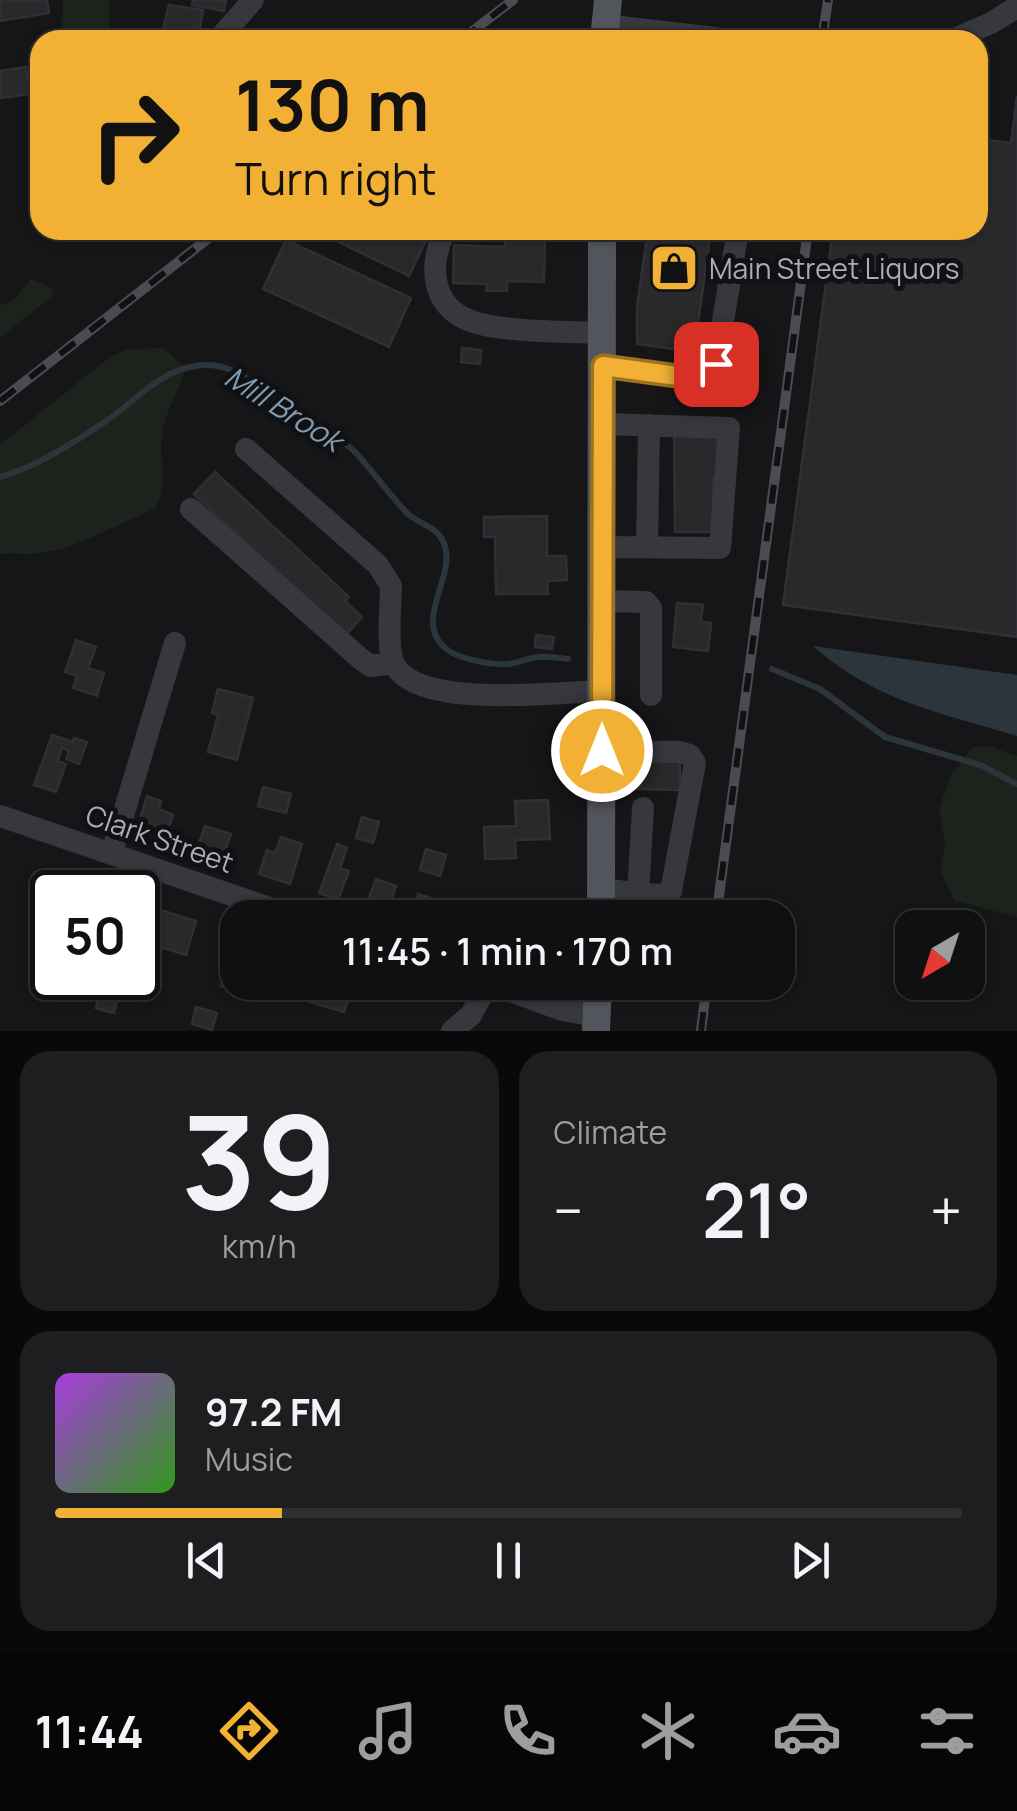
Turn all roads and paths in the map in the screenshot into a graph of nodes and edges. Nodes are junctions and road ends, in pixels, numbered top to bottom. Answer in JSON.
{"nodes":[{"id":1,"x":253,"y":0,"type":"edge"},
{"id":2,"x":1017,"y":7,"type":"edge"},
{"id":3,"x":605,"y":22,"type":"edge"},
{"id":4,"x":227,"y":30,"type":"edge"},
{"id":5,"x":643,"y":30,"type":"edge"},
{"id":6,"x":975,"y":30,"type":"edge"},
{"id":7,"x":442,"y":240,"type":"edge"},
{"id":8,"x":602,"y":240,"type":"edge"},
{"id":9,"x":736,"y":240,"type":"edge"},
{"id":10,"x":603,"y":334,"type":"junction"},
{"id":11,"x":603,"y":366,"type":"junction"},
{"id":12,"x":603,"y":424,"type":"junction"},
{"id":13,"x":650,"y":425,"type":"junction"},
{"id":14,"x":246,"y":449,"type":"dead end"},
{"id":15,"x":191,"y":509,"type":"dead end"},
{"id":16,"x":602,"y":547,"type":"junction"},
{"id":17,"x":647,"y":547,"type":"junction"},
{"id":18,"x":602,"y":600,"type":"junction"},
{"id":19,"x":176,"y":643,"type":"dead end"},
{"id":20,"x":392,"y":662,"type":"junction"},
{"id":21,"x":602,"y":690,"type":"junction"},
{"id":22,"x":651,"y":694,"type":"dead end"},
{"id":23,"x":602,"y":751,"type":"junction"},
{"id":24,"x":643,"y":808,"type":"dead end"},
{"id":25,"x":0,"y":816,"type":"edge"},
{"id":26,"x":112,"y":852,"type":"junction"},
{"id":27,"x":601,"y":888,"type":"junction"},
{"id":28,"x":638,"y":894,"type":"junction"},
{"id":29,"x":248,"y":900,"type":"edge"},
{"id":30,"x":601,"y":900,"type":"edge"},
{"id":31,"x":479,"y":1000,"type":"edge"},
{"id":32,"x":534,"y":1000,"type":"edge"},
{"id":33,"x":596,"y":1023,"type":"edge"},
{"id":34,"x":452,"y":1031,"type":"edge"}],
"edges":[{"from":1,"to":4,"type":"street"},
{"from":2,"to":6,"type":"street"},
{"from":3,"to":5,"type":"street"},
{"from":7,"to":10,"type":"street"},
{"from":8,"to":10,"type":"main road"},
{"from":9,"to":11,"type":"street"},
{"from":10,"to":11,"type":"main road"},
{"from":11,"to":12,"type":"main road"},
{"from":12,"to":13,"type":"street"},
{"from":12,"to":16,"type":"main road"},
{"from":13,"to":17,"type":"street"},
{"from":13,"to":17,"type":"street"},
{"from":14,"to":20,"type":"street"},
{"from":15,"to":20,"type":"street"},
{"from":16,"to":17,"type":"street"},
{"from":16,"to":18,"type":"main road"},
{"from":18,"to":21,"type":"main road"},
{"from":18,"to":22,"type":"street"},
{"from":19,"to":26,"type":"street"},
{"from":20,"to":21,"type":"street"},
{"from":21,"to":23,"type":"main road"},
{"from":23,"to":27,"type":"main road"},
{"from":23,"to":28,"type":"street"},
{"from":24,"to":28,"type":"street"},
{"from":25,"to":26,"type":"street","name":"Clark Street"},
{"from":26,"to":29,"type":"street","name":"Clark Street"},
{"from":27,"to":28,"type":"street"},
{"from":27,"to":30,"type":"main road"},
{"from":31,"to":34,"type":"street"},
{"from":32,"to":33,"type":"street"}]}
